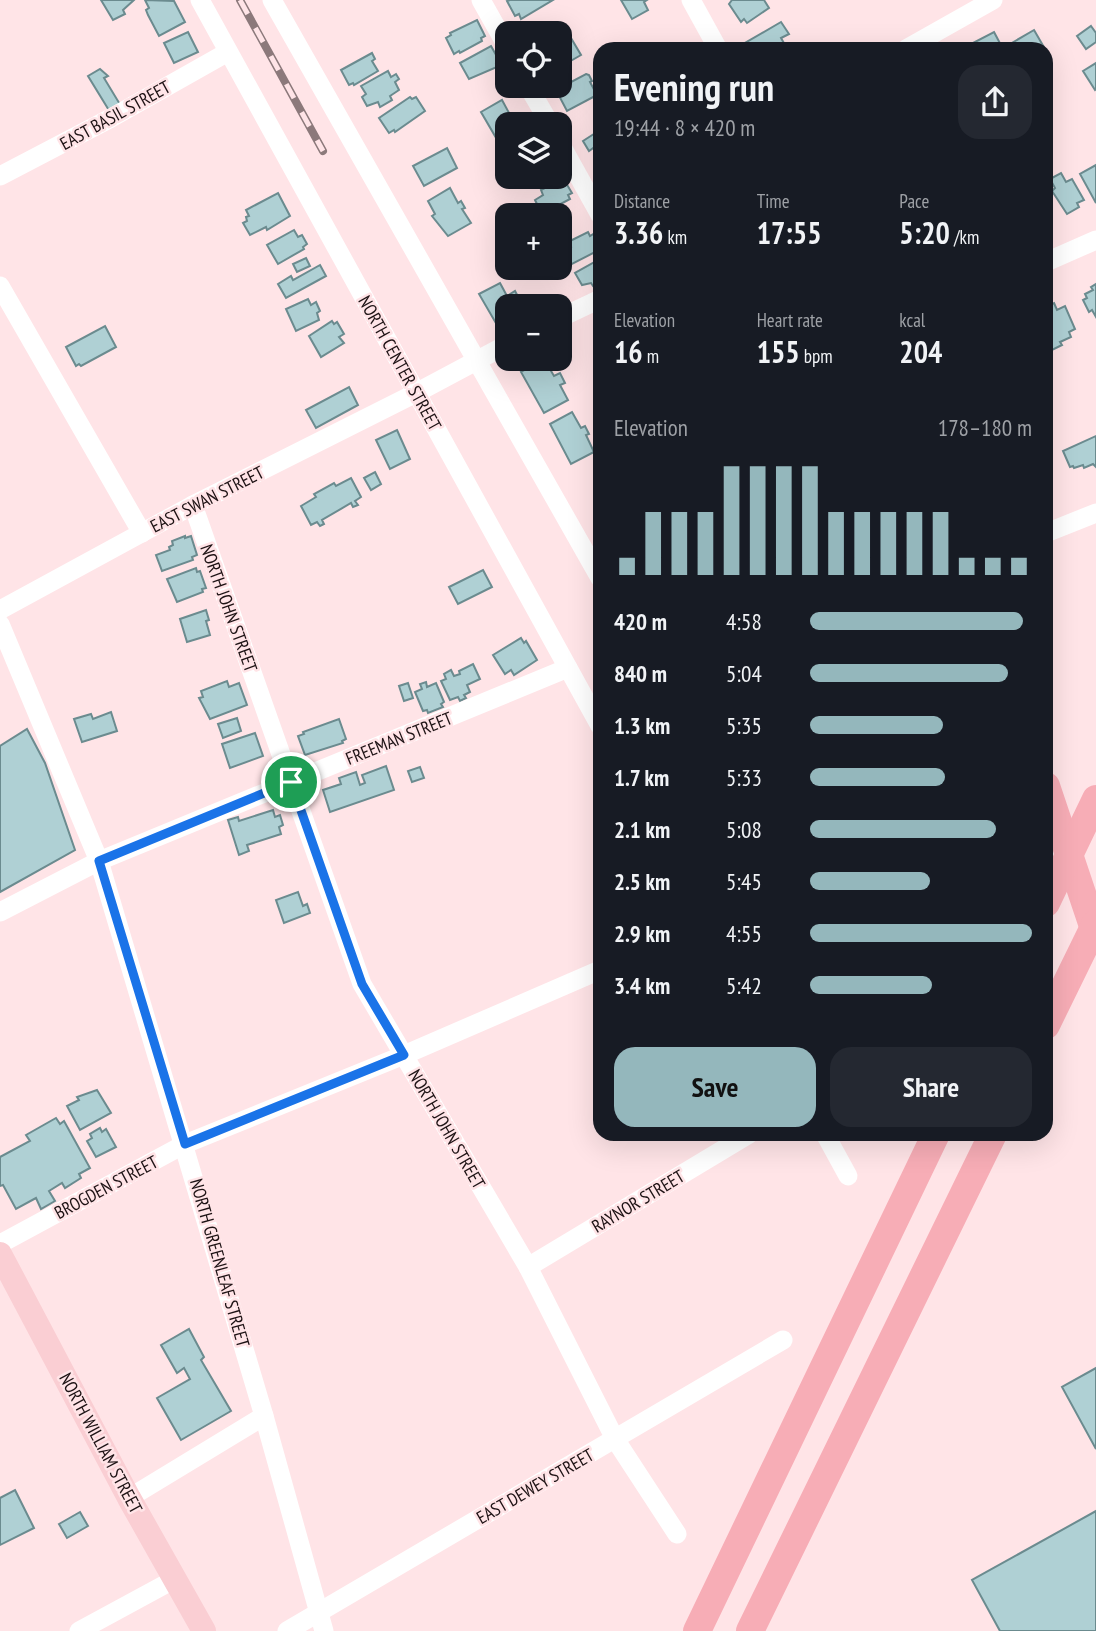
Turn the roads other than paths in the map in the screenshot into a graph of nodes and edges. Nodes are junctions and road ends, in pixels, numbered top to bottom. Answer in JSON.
{"nodes":[{"id":1,"x":200,"y":0,"type":"edge"},
{"id":2,"x":272,"y":0,"type":"edge"},
{"id":3,"x":481,"y":0,"type":"edge"},
{"id":4,"x":691,"y":0,"type":"edge"},
{"id":5,"x":993,"y":0,"type":"edge"},
{"id":6,"x":495,"y":25,"type":"edge"},
{"id":7,"x":714,"y":42,"type":"edge"},
{"id":8,"x":918,"y":42,"type":"edge"},
{"id":9,"x":228,"y":52,"type":"junction"},
{"id":10,"x":572,"y":164,"type":"edge"},
{"id":11,"x":0,"y":176,"type":"edge"},
{"id":12,"x":593,"y":202,"type":"edge"},
{"id":13,"x":1096,"y":240,"type":"edge"},
{"id":14,"x":1053,"y":259,"type":"edge"},
{"id":15,"x":0,"y":286,"type":"edge"},
{"id":16,"x":593,"y":302,"type":"edge"},
{"id":17,"x":572,"y":312,"type":"edge"},
{"id":18,"x":495,"y":350,"type":"edge"},
{"id":19,"x":475,"y":360,"type":"junction"},
{"id":20,"x":416,"y":393,"type":"junction"},
{"id":21,"x":193,"y":505,"type":"junction"},
{"id":22,"x":1096,"y":513,"type":"edge"},
{"id":23,"x":1053,"y":530,"type":"edge"},
{"id":24,"x":142,"y":533,"type":"junction"},
{"id":25,"x":593,"y":567,"type":"edge"},
{"id":26,"x":0,"y":610,"type":"edge"},
{"id":27,"x":0,"y":624,"type":"edge"},
{"id":28,"x":568,"y":668,"type":"junction"},
{"id":29,"x":593,"y":713,"type":"edge"},
{"id":30,"x":291,"y":782,"type":"junction"},
{"id":31,"x":1096,"y":799,"type":"edge"},
{"id":32,"x":1053,"y":807,"type":"edge"},
{"id":33,"x":99,"y":861,"type":"junction"},
{"id":34,"x":1053,"y":889,"type":"edge"},
{"id":35,"x":0,"y":912,"type":"edge"},
{"id":36,"x":1096,"y":923,"type":"edge"},
{"id":37,"x":1096,"y":935,"type":"edge"},
{"id":38,"x":593,"y":973,"type":"edge"},
{"id":39,"x":1053,"y":1010,"type":"edge"},
{"id":40,"x":404,"y":1055,"type":"junction"},
{"id":41,"x":737,"y":1141,"type":"edge"},
{"id":42,"x":829,"y":1141,"type":"edge"},
{"id":43,"x":933,"y":1141,"type":"edge"},
{"id":44,"x":990,"y":1141,"type":"edge"},
{"id":45,"x":185,"y":1144,"type":"junction"},
{"id":46,"x":848,"y":1176,"type":"dead end"},
{"id":47,"x":0,"y":1244,"type":"edge"},
{"id":48,"x":0,"y":1254,"type":"edge"},
{"id":49,"x":528,"y":1267,"type":"junction"},
{"id":50,"x":783,"y":1340,"type":"dead end"},
{"id":51,"x":264,"y":1416,"type":"junction"},
{"id":52,"x":615,"y":1439,"type":"junction"},
{"id":53,"x":129,"y":1498,"type":"junction"},
{"id":54,"x":677,"y":1534,"type":"dead end"},
{"id":55,"x":175,"y":1579,"type":"junction"},
{"id":56,"x":321,"y":1622,"type":"edge"},
{"id":57,"x":79,"y":1631,"type":"edge"},
{"id":58,"x":204,"y":1631,"type":"edge"},
{"id":59,"x":287,"y":1631,"type":"edge"},
{"id":60,"x":697,"y":1631,"type":"edge"},
{"id":61,"x":750,"y":1631,"type":"edge"}],
"edges":[{"from":1,"to":9,"type":"street","name":"NORTH CENTER STREET"},
{"from":2,"to":19,"type":"street"},
{"from":3,"to":6,"type":"street"},
{"from":4,"to":7,"type":"street"},
{"from":5,"to":8,"type":"street"},
{"from":9,"to":11,"type":"street","name":"EAST BASIL STREET"},
{"from":9,"to":20,"type":"street","name":"NORTH CENTER STREET"},
{"from":10,"to":12,"type":"street"},
{"from":13,"to":14,"type":"street"},
{"from":15,"to":24,"type":"street"},
{"from":16,"to":17,"type":"street"},
{"from":18,"to":19,"type":"street","name":"EAST SWAN STREET"},
{"from":19,"to":20,"type":"street","name":"EAST SWAN STREET"},
{"from":19,"to":25,"type":"street"},
{"from":20,"to":21,"type":"street","name":"EAST SWAN STREET"},
{"from":20,"to":28,"type":"street","name":"NORTH CENTER STREET"},
{"from":21,"to":24,"type":"street","name":"EAST SWAN STREET"},
{"from":21,"to":30,"type":"street","name":"NORTH JOHN STREET"},
{"from":22,"to":23,"type":"street"},
{"from":24,"to":26,"type":"street","name":"EAST SWAN STREET"},
{"from":27,"to":33,"type":"street","name":"NORTH GREENLEAF STREET"},
{"from":28,"to":29,"type":"street","name":"NORTH CENTER STREET"},
{"from":28,"to":30,"type":"street","name":"FREEMAN STREET"},
{"from":30,"to":33,"type":"street","name":"FREEMAN STREET"},
{"from":30,"to":40,"type":"street","name":"NORTH JOHN STREET"},
{"from":31,"to":34,"type":"highway"},
{"from":32,"to":37,"type":"highway"},
{"from":33,"to":35,"type":"street","name":"FREEMAN STREET"},
{"from":33,"to":45,"type":"street","name":"NORTH GREENLEAF STREET"},
{"from":36,"to":39,"type":"highway"},
{"from":38,"to":40,"type":"street","name":"BROGDEN STREET"},
{"from":40,"to":45,"type":"street","name":"BROGDEN STREET"},
{"from":40,"to":49,"type":"street","name":"NORTH JOHN STREET"},
{"from":41,"to":49,"type":"street","name":"RAYNOR STREET"},
{"from":42,"to":46,"type":"street"},
{"from":43,"to":60,"type":"highway"},
{"from":44,"to":61,"type":"highway"},
{"from":45,"to":47,"type":"street","name":"BROGDEN STREET"},
{"from":45,"to":51,"type":"street","name":"NORTH GREENLEAF STREET"},
{"from":48,"to":53,"type":"main road","name":"NORTH WILLIAM STREET"},
{"from":49,"to":52,"type":"street","name":"NORTH JOHN STREET"},
{"from":50,"to":52,"type":"street","name":"EAST DEWEY STREET"},
{"from":51,"to":53,"type":"street"},
{"from":51,"to":56,"type":"street","name":"NORTH GREENLEAF STREET"},
{"from":52,"to":54,"type":"street","name":"NORTH JOHN STREET"},
{"from":52,"to":56,"type":"street","name":"EAST DEWEY STREET"},
{"from":53,"to":55,"type":"main road","name":"NORTH WILLIAM STREET"},
{"from":55,"to":57,"type":"street"},
{"from":55,"to":58,"type":"main road","name":"NORTH WILLIAM STREET"},
{"from":56,"to":59,"type":"street","name":"EAST DEWEY STREET"}]}
